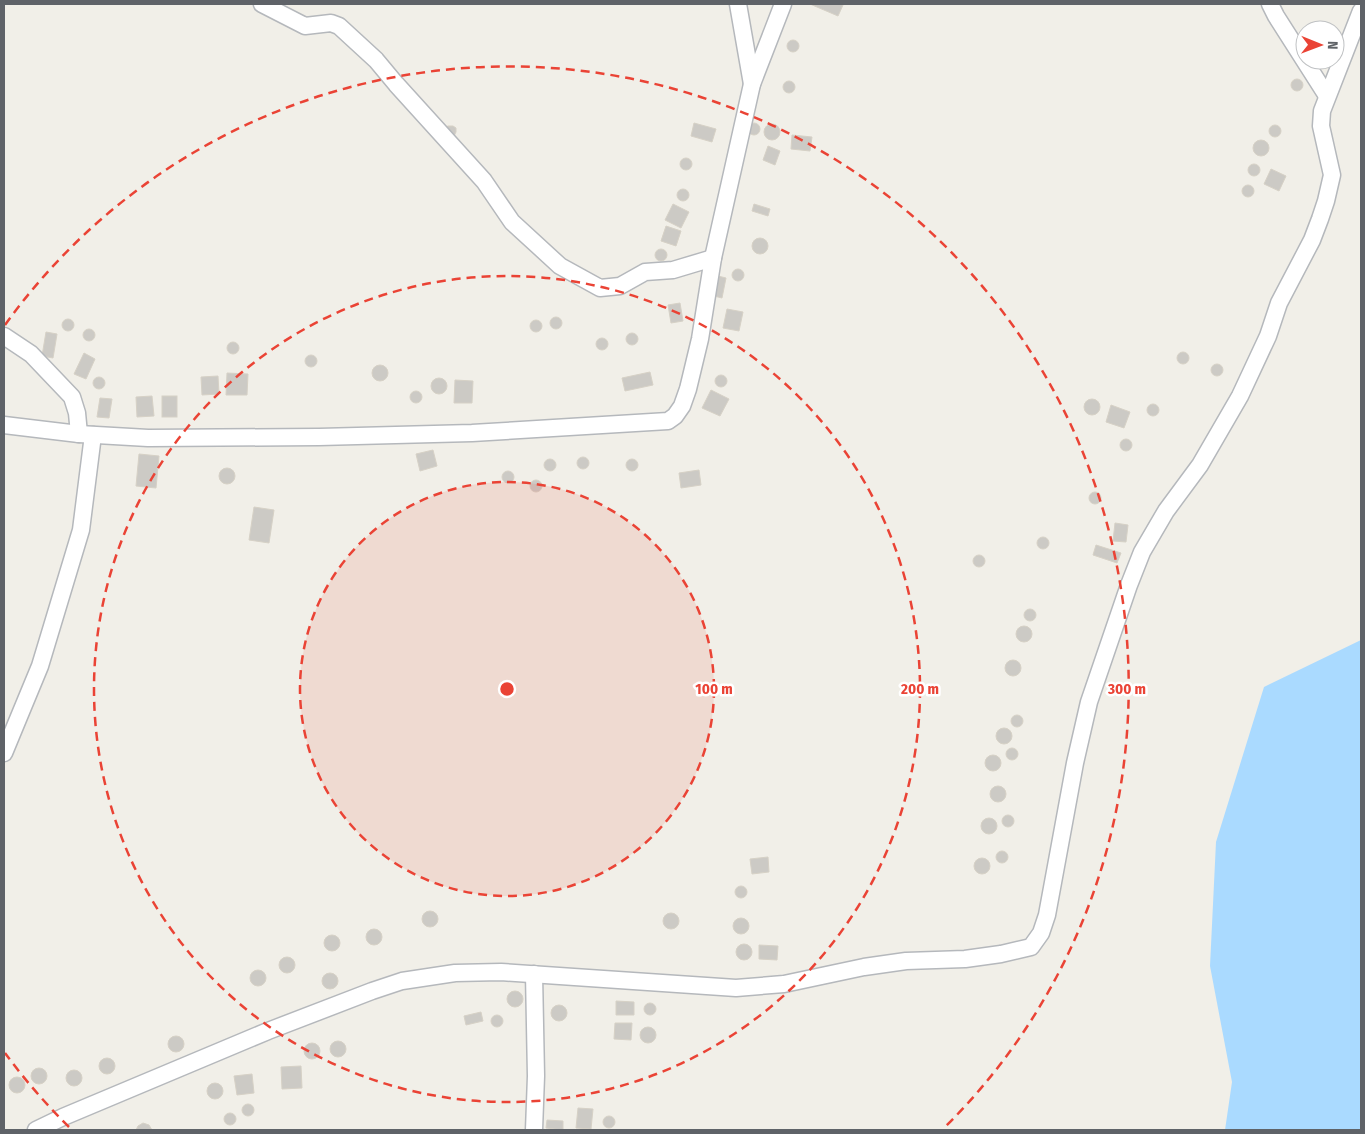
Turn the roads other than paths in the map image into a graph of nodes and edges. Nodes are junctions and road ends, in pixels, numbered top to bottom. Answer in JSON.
{"nodes":[{"id":1,"x":262,"y":4,"type":"edge"},
{"id":2,"x":738,"y":4,"type":"edge"},
{"id":3,"x":783,"y":4,"type":"edge"},
{"id":4,"x":1270,"y":4,"type":"edge"},
{"id":5,"x":1361,"y":11,"type":"edge"},
{"id":6,"x":752,"y":84,"type":"junction"},
{"id":7,"x":1327,"y":96,"type":"junction"},
{"id":8,"x":713,"y":258,"type":"junction"},
{"id":9,"x":4,"y":336,"type":"edge"},
{"id":10,"x":4,"y":425,"type":"edge"},
{"id":11,"x":86,"y":435,"type":"junction"},
{"id":12,"x":4,"y":753,"type":"edge"},
{"id":13,"x":534,"y":974,"type":"junction"},
{"id":14,"x":36,"y":1130,"type":"edge"},
{"id":15,"x":534,"y":1130,"type":"edge"}],
"edges":[{"from":1,"to":8,"type":"street"},
{"from":2,"to":6,"type":"street"},
{"from":3,"to":6,"type":"street"},
{"from":4,"to":7,"type":"street"},
{"from":5,"to":7,"type":"street"},
{"from":6,"to":8,"type":"street"},
{"from":7,"to":13,"type":"street"},
{"from":8,"to":11,"type":"street"},
{"from":9,"to":11,"type":"street"},
{"from":10,"to":11,"type":"street"},
{"from":11,"to":12,"type":"street"},
{"from":13,"to":14,"type":"street"},
{"from":13,"to":15,"type":"street"}]}
